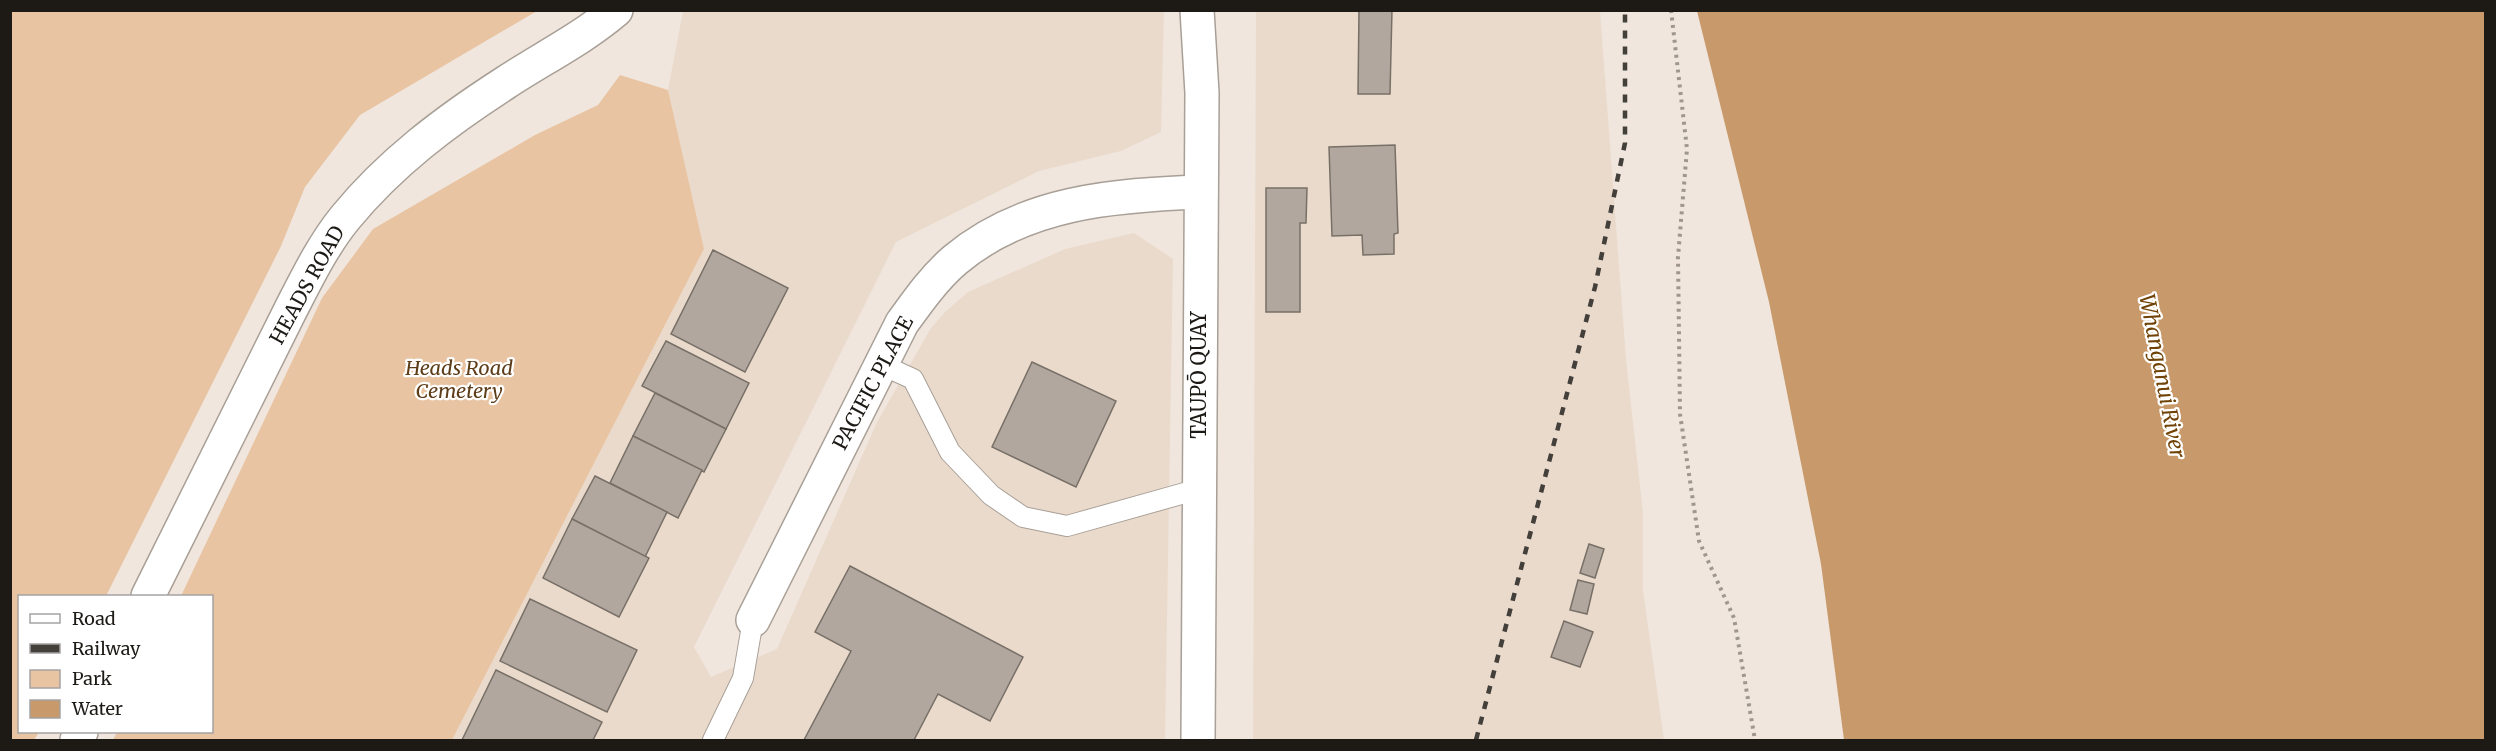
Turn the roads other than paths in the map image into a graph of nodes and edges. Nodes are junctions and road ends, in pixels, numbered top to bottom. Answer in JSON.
{"nodes":[{"id":1,"x":616,"y":10,"type":"edge"},
{"id":2,"x":1197,"y":10,"type":"edge"},
{"id":3,"x":1201,"y":192,"type":"junction"},
{"id":4,"x":880,"y":364,"type":"junction"},
{"id":5,"x":1199,"y":489,"type":"junction"},
{"id":6,"x":149,"y":595,"type":"edge"},
{"id":7,"x":753,"y":620,"type":"joint"},
{"id":8,"x":713,"y":741,"type":"edge"},
{"id":9,"x":1198,"y":741,"type":"edge"}],
"edges":[{"from":1,"to":6,"type":"street","name":"HEADS ROAD"},
{"from":2,"to":3,"type":"street","name":"TAUPŌ QUAY"},
{"from":3,"to":4,"type":"street","name":"PACIFIC PLACE"},
{"from":3,"to":5,"type":"street","name":"TAUPŌ QUAY"},
{"from":4,"to":5,"type":"lane"},
{"from":4,"to":7,"type":"street","name":"PACIFIC PLACE"},
{"from":5,"to":9,"type":"street","name":"TAUPŌ QUAY"},
{"from":7,"to":8,"type":"lane"}]}
